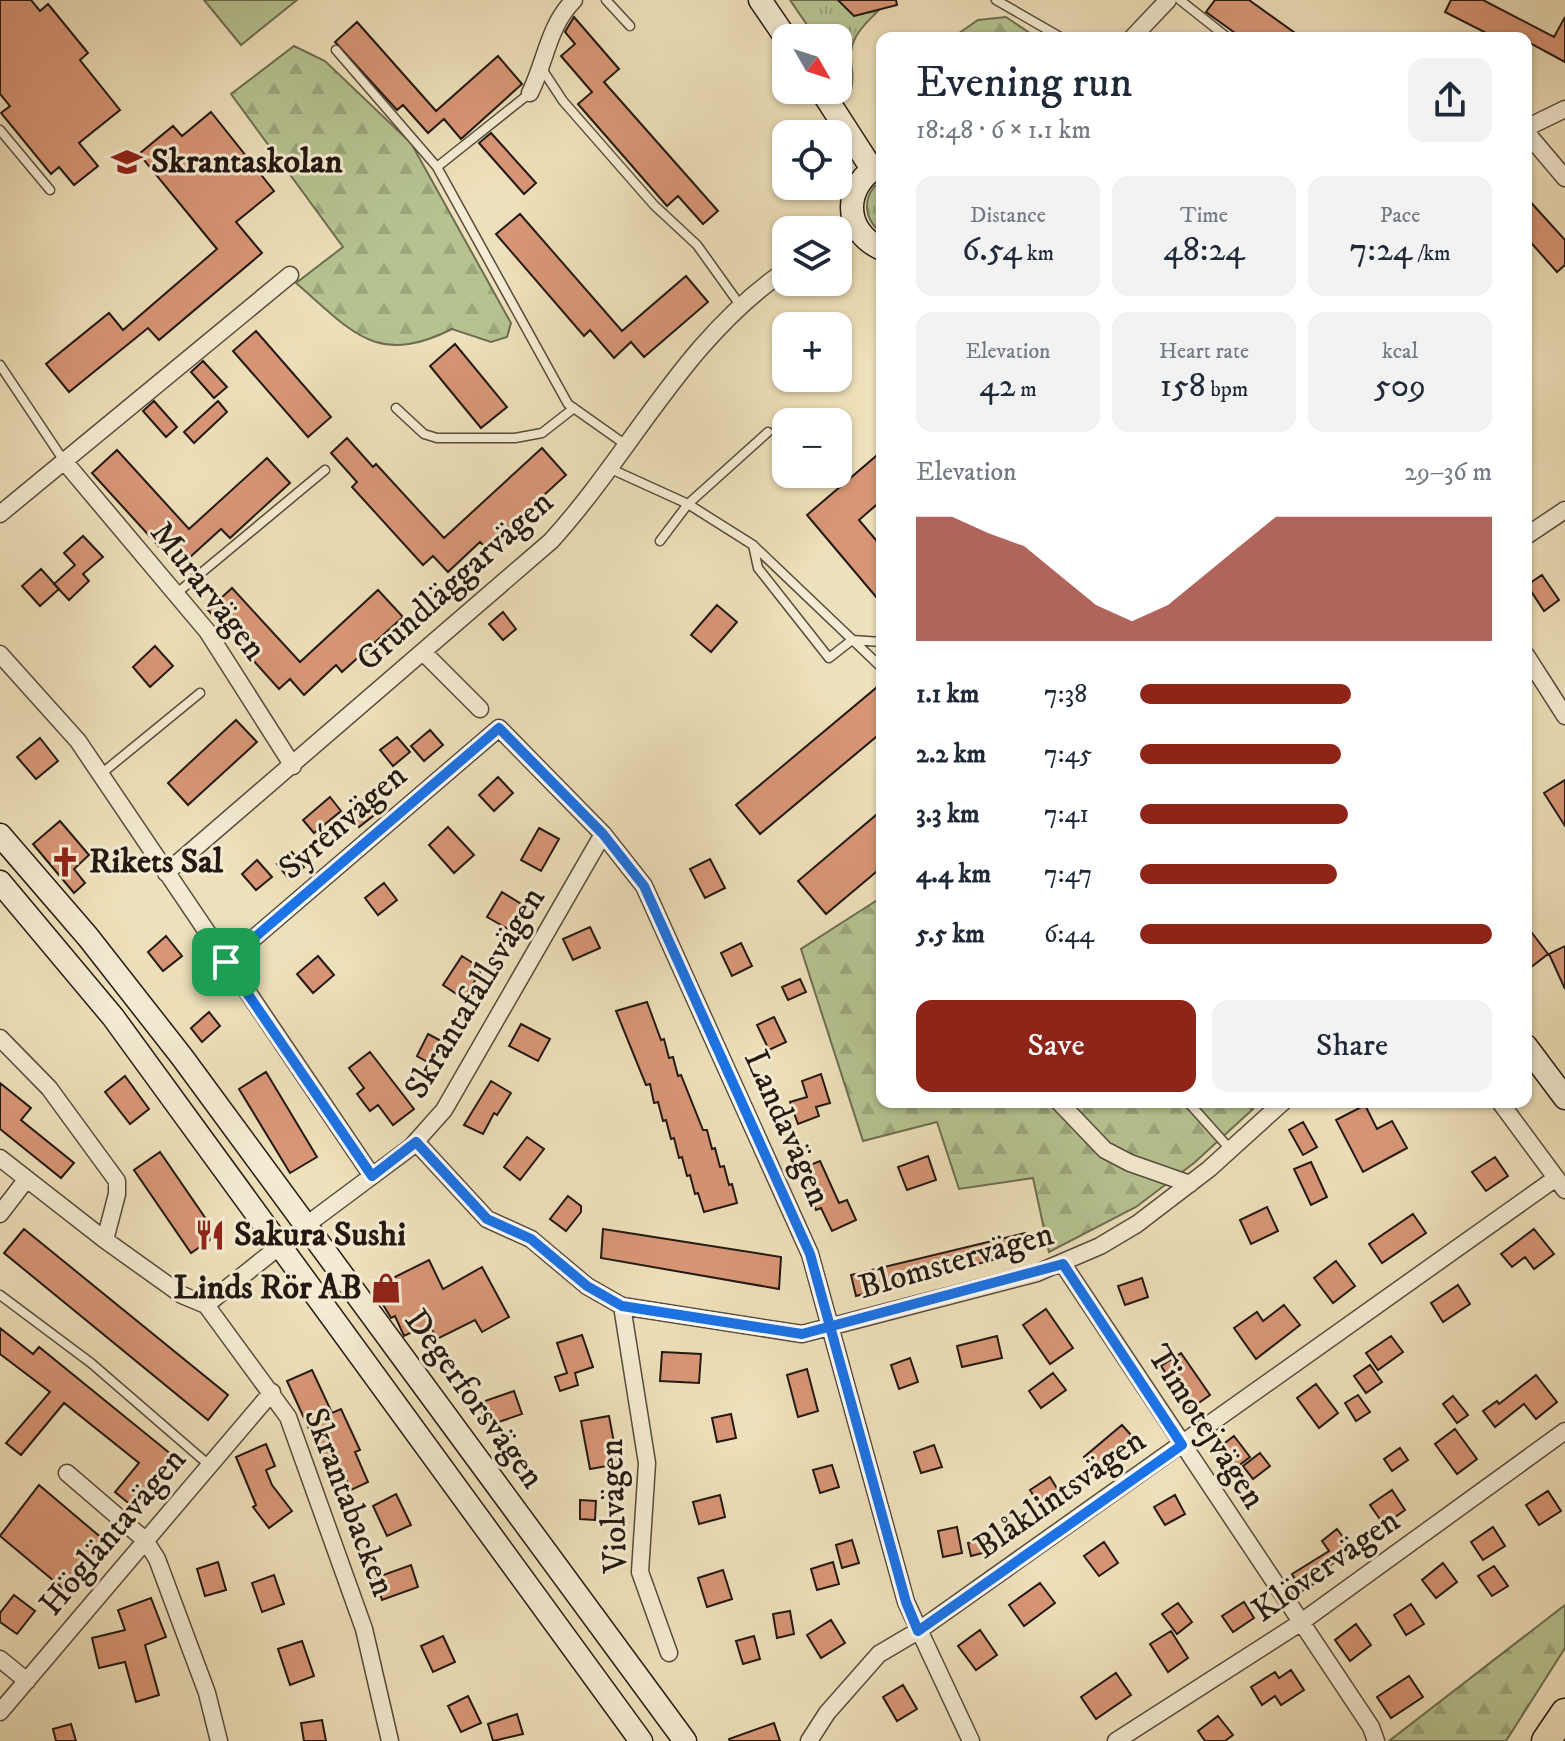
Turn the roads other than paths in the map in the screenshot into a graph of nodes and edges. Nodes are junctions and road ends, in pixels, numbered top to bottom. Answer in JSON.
{"nodes":[{"id":1,"x":574,"y":0,"type":"edge"},
{"id":2,"x":606,"y":0,"type":"edge"},
{"id":3,"x":760,"y":0,"type":"edge"},
{"id":4,"x":996,"y":0,"type":"edge"},
{"id":5,"x":1168,"y":0,"type":"edge"},
{"id":6,"x":1180,"y":0,"type":"edge"},
{"id":7,"x":776,"y":24,"type":"edge"},
{"id":8,"x":630,"y":26,"type":"dead end"},
{"id":9,"x":1052,"y":32,"type":"edge"},
{"id":10,"x":1138,"y":32,"type":"edge"},
{"id":11,"x":1220,"y":32,"type":"edge"},
{"id":12,"x":336,"y":50,"type":"dead end"},
{"id":13,"x":542,"y":69,"type":"junction"},
{"id":14,"x":530,"y":93,"type":"joint"},
{"id":15,"x":831,"y":104,"type":"edge"},
{"id":16,"x":1565,"y":109,"type":"edge"},
{"id":17,"x":1532,"y":127,"type":"edge"},
{"id":18,"x":0,"y":130,"type":"edge"},
{"id":19,"x":1532,"y":137,"type":"edge"},
{"id":20,"x":876,"y":165,"type":"edge"},
{"id":21,"x":437,"y":167,"type":"junction"},
{"id":22,"x":876,"y":167,"type":"edge"},
{"id":23,"x":1565,"y":178,"type":"edge"},
{"id":24,"x":50,"y":190,"type":"dead end"},
{"id":25,"x":852,"y":223,"type":"edge"},
{"id":26,"x":852,"y":236,"type":"edge"},
{"id":27,"x":876,"y":246,"type":"edge"},
{"id":28,"x":290,"y":275,"type":"dead end"},
{"id":29,"x":772,"y":281,"type":"edge"},
{"id":30,"x":740,"y":305,"type":"junction"},
{"id":31,"x":0,"y":365,"type":"edge"},
{"id":32,"x":396,"y":408,"type":"dead end"},
{"id":33,"x":574,"y":408,"type":"junction"},
{"id":34,"x":768,"y":432,"type":"dead end"},
{"id":35,"x":626,"y":445,"type":"junction"},
{"id":36,"x":64,"y":461,"type":"junction"},
{"id":37,"x":611,"y":469,"type":"junction"},
{"id":38,"x":325,"y":470,"type":"dead end"},
{"id":39,"x":688,"y":504,"type":"junction"},
{"id":40,"x":1565,"y":510,"type":"edge"},
{"id":41,"x":0,"y":514,"type":"edge"},
{"id":42,"x":1532,"y":532,"type":"edge"},
{"id":43,"x":660,"y":541,"type":"dead end"},
{"id":44,"x":753,"y":545,"type":"junction"},
{"id":45,"x":177,"y":593,"type":"junction"},
{"id":46,"x":852,"y":640,"type":"junction"},
{"id":47,"x":876,"y":642,"type":"edge"},
{"id":48,"x":424,"y":653,"type":"junction"},
{"id":49,"x":0,"y":654,"type":"edge"},
{"id":50,"x":876,"y":662,"type":"edge"},
{"id":51,"x":1532,"y":664,"type":"edge"},
{"id":52,"x":200,"y":693,"type":"dead end"},
{"id":53,"x":480,"y":709,"type":"dead end"},
{"id":54,"x":1565,"y":716,"type":"edge"},
{"id":55,"x":499,"y":728,"type":"joint"},
{"id":56,"x":293,"y":766,"type":"junction"},
{"id":57,"x":101,"y":774,"type":"junction"},
{"id":58,"x":603,"y":834,"type":"junction"},
{"id":59,"x":0,"y":835,"type":"edge"},
{"id":60,"x":166,"y":873,"type":"junction"},
{"id":61,"x":0,"y":882,"type":"edge"},
{"id":62,"x":226,"y":962,"type":"junction"},
{"id":63,"x":0,"y":1038,"type":"edge"},
{"id":64,"x":1532,"y":1054,"type":"edge"},
{"id":65,"x":1565,"y":1098,"type":"edge"},
{"id":66,"x":1065,"y":1108,"type":"edge"},
{"id":67,"x":1193,"y":1108,"type":"edge"},
{"id":68,"x":1276,"y":1108,"type":"edge"},
{"id":69,"x":1504,"y":1108,"type":"edge"},
{"id":70,"x":416,"y":1142,"type":"junction"},
{"id":71,"x":1230,"y":1150,"type":"junction"},
{"id":72,"x":0,"y":1158,"type":"edge"},
{"id":73,"x":372,"y":1176,"type":"junction"},
{"id":74,"x":26,"y":1180,"type":"junction"},
{"id":75,"x":1190,"y":1184,"type":"junction"},
{"id":76,"x":1561,"y":1184,"type":"edge"},
{"id":77,"x":0,"y":1214,"type":"edge"},
{"id":78,"x":305,"y":1226,"type":"junction"},
{"id":79,"x":105,"y":1240,"type":"junction"},
{"id":80,"x":281,"y":1245,"type":"junction"},
{"id":81,"x":1063,"y":1264,"type":"junction"},
{"id":82,"x":0,"y":1295,"type":"edge"},
{"id":83,"x":206,"y":1305,"type":"junction"},
{"id":84,"x":622,"y":1306,"type":"junction"},
{"id":85,"x":832,"y":1329,"type":"junction"},
{"id":86,"x":272,"y":1392,"type":"junction"},
{"id":87,"x":1565,"y":1431,"type":"edge"},
{"id":88,"x":1182,"y":1445,"type":"junction"},
{"id":89,"x":209,"y":1465,"type":"junction"},
{"id":90,"x":67,"y":1473,"type":"dead end"},
{"id":91,"x":145,"y":1540,"type":"junction"},
{"id":92,"x":1300,"y":1623,"type":"junction"},
{"id":93,"x":918,"y":1631,"type":"junction"},
{"id":94,"x":669,"y":1653,"type":"dead end"},
{"id":95,"x":0,"y":1659,"type":"edge"},
{"id":96,"x":27,"y":1681,"type":"junction"},
{"id":97,"x":0,"y":1712,"type":"edge"},
{"id":98,"x":1565,"y":1713,"type":"edge"},
{"id":99,"x":810,"y":1739,"type":"edge"},
{"id":100,"x":219,"y":1741,"type":"edge"},
{"id":101,"x":390,"y":1741,"type":"edge"},
{"id":102,"x":641,"y":1741,"type":"edge"},
{"id":103,"x":685,"y":1741,"type":"edge"},
{"id":104,"x":971,"y":1741,"type":"edge"},
{"id":105,"x":1116,"y":1741,"type":"edge"},
{"id":106,"x":1376,"y":1741,"type":"edge"},
{"id":107,"x":1546,"y":1741,"type":"edge"}],
"edges":[{"from":1,"to":13,"type":"street"},
{"from":2,"to":8,"type":"lane"},
{"from":3,"to":7,"type":"main road"},
{"from":4,"to":9,"type":"lane"},
{"from":5,"to":10,"type":"street"},
{"from":6,"to":11,"type":"lane"},
{"from":12,"to":21,"type":"lane"},
{"from":13,"to":14,"type":"street"},
{"from":13,"to":30,"type":"lane"},
{"from":14,"to":21,"type":"lane"},
{"from":15,"to":20,"type":"main road"},
{"from":16,"to":17,"type":"street"},
{"from":18,"to":24,"type":"lane"},
{"from":19,"to":23,"type":"street"},
{"from":21,"to":33,"type":"lane"},
{"from":22,"to":25,"type":"main road"},
{"from":26,"to":27,"type":"main road"},
{"from":28,"to":36,"type":"street"},
{"from":29,"to":30,"type":"street","name":"Grundläggarvägen"},
{"from":30,"to":35,"type":"street","name":"Grundläggarvägen"},
{"from":31,"to":36,"type":"lane"},
{"from":32,"to":33,"type":"lane"},
{"from":33,"to":35,"type":"lane"},
{"from":34,"to":39,"type":"lane"},
{"from":35,"to":37,"type":"street","name":"Grundläggarvägen"},
{"from":36,"to":41,"type":"street"},
{"from":36,"to":45,"type":"street","name":"Murarvägen"},
{"from":37,"to":39,"type":"lane"},
{"from":37,"to":48,"type":"street","name":"Grundläggarvägen"},
{"from":38,"to":45,"type":"lane"},
{"from":39,"to":43,"type":"lane"},
{"from":39,"to":44,"type":"lane"},
{"from":40,"to":42,"type":"street"},
{"from":44,"to":46,"type":"lane"},
{"from":44,"to":46,"type":"lane"},
{"from":45,"to":56,"type":"street","name":"Murarvägen"},
{"from":46,"to":47,"type":"lane"},
{"from":46,"to":50,"type":"lane"},
{"from":48,"to":53,"type":"street"},
{"from":48,"to":56,"type":"street","name":"Grundläggarvägen"},
{"from":49,"to":57,"type":"street"},
{"from":51,"to":54,"type":"street"},
{"from":52,"to":57,"type":"lane"},
{"from":55,"to":58,"type":"street","name":"Landavägen"},
{"from":55,"to":62,"type":"street","name":"Syrénvägen"},
{"from":56,"to":60,"type":"street","name":"Grundläggarvägen"},
{"from":57,"to":60,"type":"street"},
{"from":58,"to":70,"type":"street","name":"Skrantafallsvägen"},
{"from":58,"to":85,"type":"street","name":"Landavägen"},
{"from":59,"to":78,"type":"main road","name":"Degerforsvägen"},
{"from":60,"to":62,"type":"street"},
{"from":61,"to":80,"type":"main road","name":"Degerforsvägen"},
{"from":62,"to":73,"type":"street"},
{"from":63,"to":79,"type":"street"},
{"from":64,"to":65,"type":"main road"},
{"from":66,"to":75,"type":"street"},
{"from":67,"to":71,"type":"lane"},
{"from":68,"to":71,"type":"street","name":"Blomstervägen"},
{"from":69,"to":76,"type":"street"},
{"from":70,"to":73,"type":"street","name":"Skrantafallsvägen"},
{"from":70,"to":84,"type":"street","name":"Blomstervägen"},
{"from":71,"to":75,"type":"street","name":"Blomstervägen"},
{"from":72,"to":74,"type":"street"},
{"from":73,"to":78,"type":"street","name":"Skrantafallsvägen"},
{"from":74,"to":77,"type":"street"},
{"from":74,"to":79,"type":"street"},
{"from":75,"to":81,"type":"street","name":"Blomstervägen"},
{"from":76,"to":88,"type":"street","name":"Blåklintsvägen"},
{"from":78,"to":80,"type":"main road"},
{"from":78,"to":103,"type":"main road","name":"Degerforsvägen"},
{"from":79,"to":83,"type":"street"},
{"from":80,"to":83,"type":"street"},
{"from":80,"to":102,"type":"main road","name":"Degerforsvägen"},
{"from":81,"to":85,"type":"street","name":"Blomstervägen"},
{"from":81,"to":88,"type":"street","name":"Timotejvägen"},
{"from":82,"to":89,"type":"lane"},
{"from":83,"to":86,"type":"street","name":"Skrantabacken"},
{"from":84,"to":85,"type":"street","name":"Blomstervägen"},
{"from":84,"to":94,"type":"street","name":"Violvägen"},
{"from":85,"to":93,"type":"street","name":"Landavägen"},
{"from":86,"to":89,"type":"street","name":"Högläntavägen"},
{"from":86,"to":101,"type":"street","name":"Skrantabacken"},
{"from":87,"to":92,"type":"street","name":"Klövervägen"},
{"from":88,"to":92,"type":"street","name":"Timotejvägen"},
{"from":88,"to":93,"type":"street","name":"Blåklintsvägen"},
{"from":89,"to":91,"type":"street","name":"Högläntavägen"},
{"from":90,"to":91,"type":"street"},
{"from":91,"to":96,"type":"street","name":"Högläntavägen"},
{"from":91,"to":100,"type":"street"},
{"from":92,"to":105,"type":"street","name":"Klövervägen"},
{"from":92,"to":106,"type":"street","name":"Timotejvägen"},
{"from":93,"to":99,"type":"street","name":"Blåklintsvägen"},
{"from":93,"to":104,"type":"street","name":"Landavägen"},
{"from":95,"to":96,"type":"street"},
{"from":96,"to":97,"type":"street","name":"Högläntavägen"},
{"from":98,"to":107,"type":"highway"}]}
